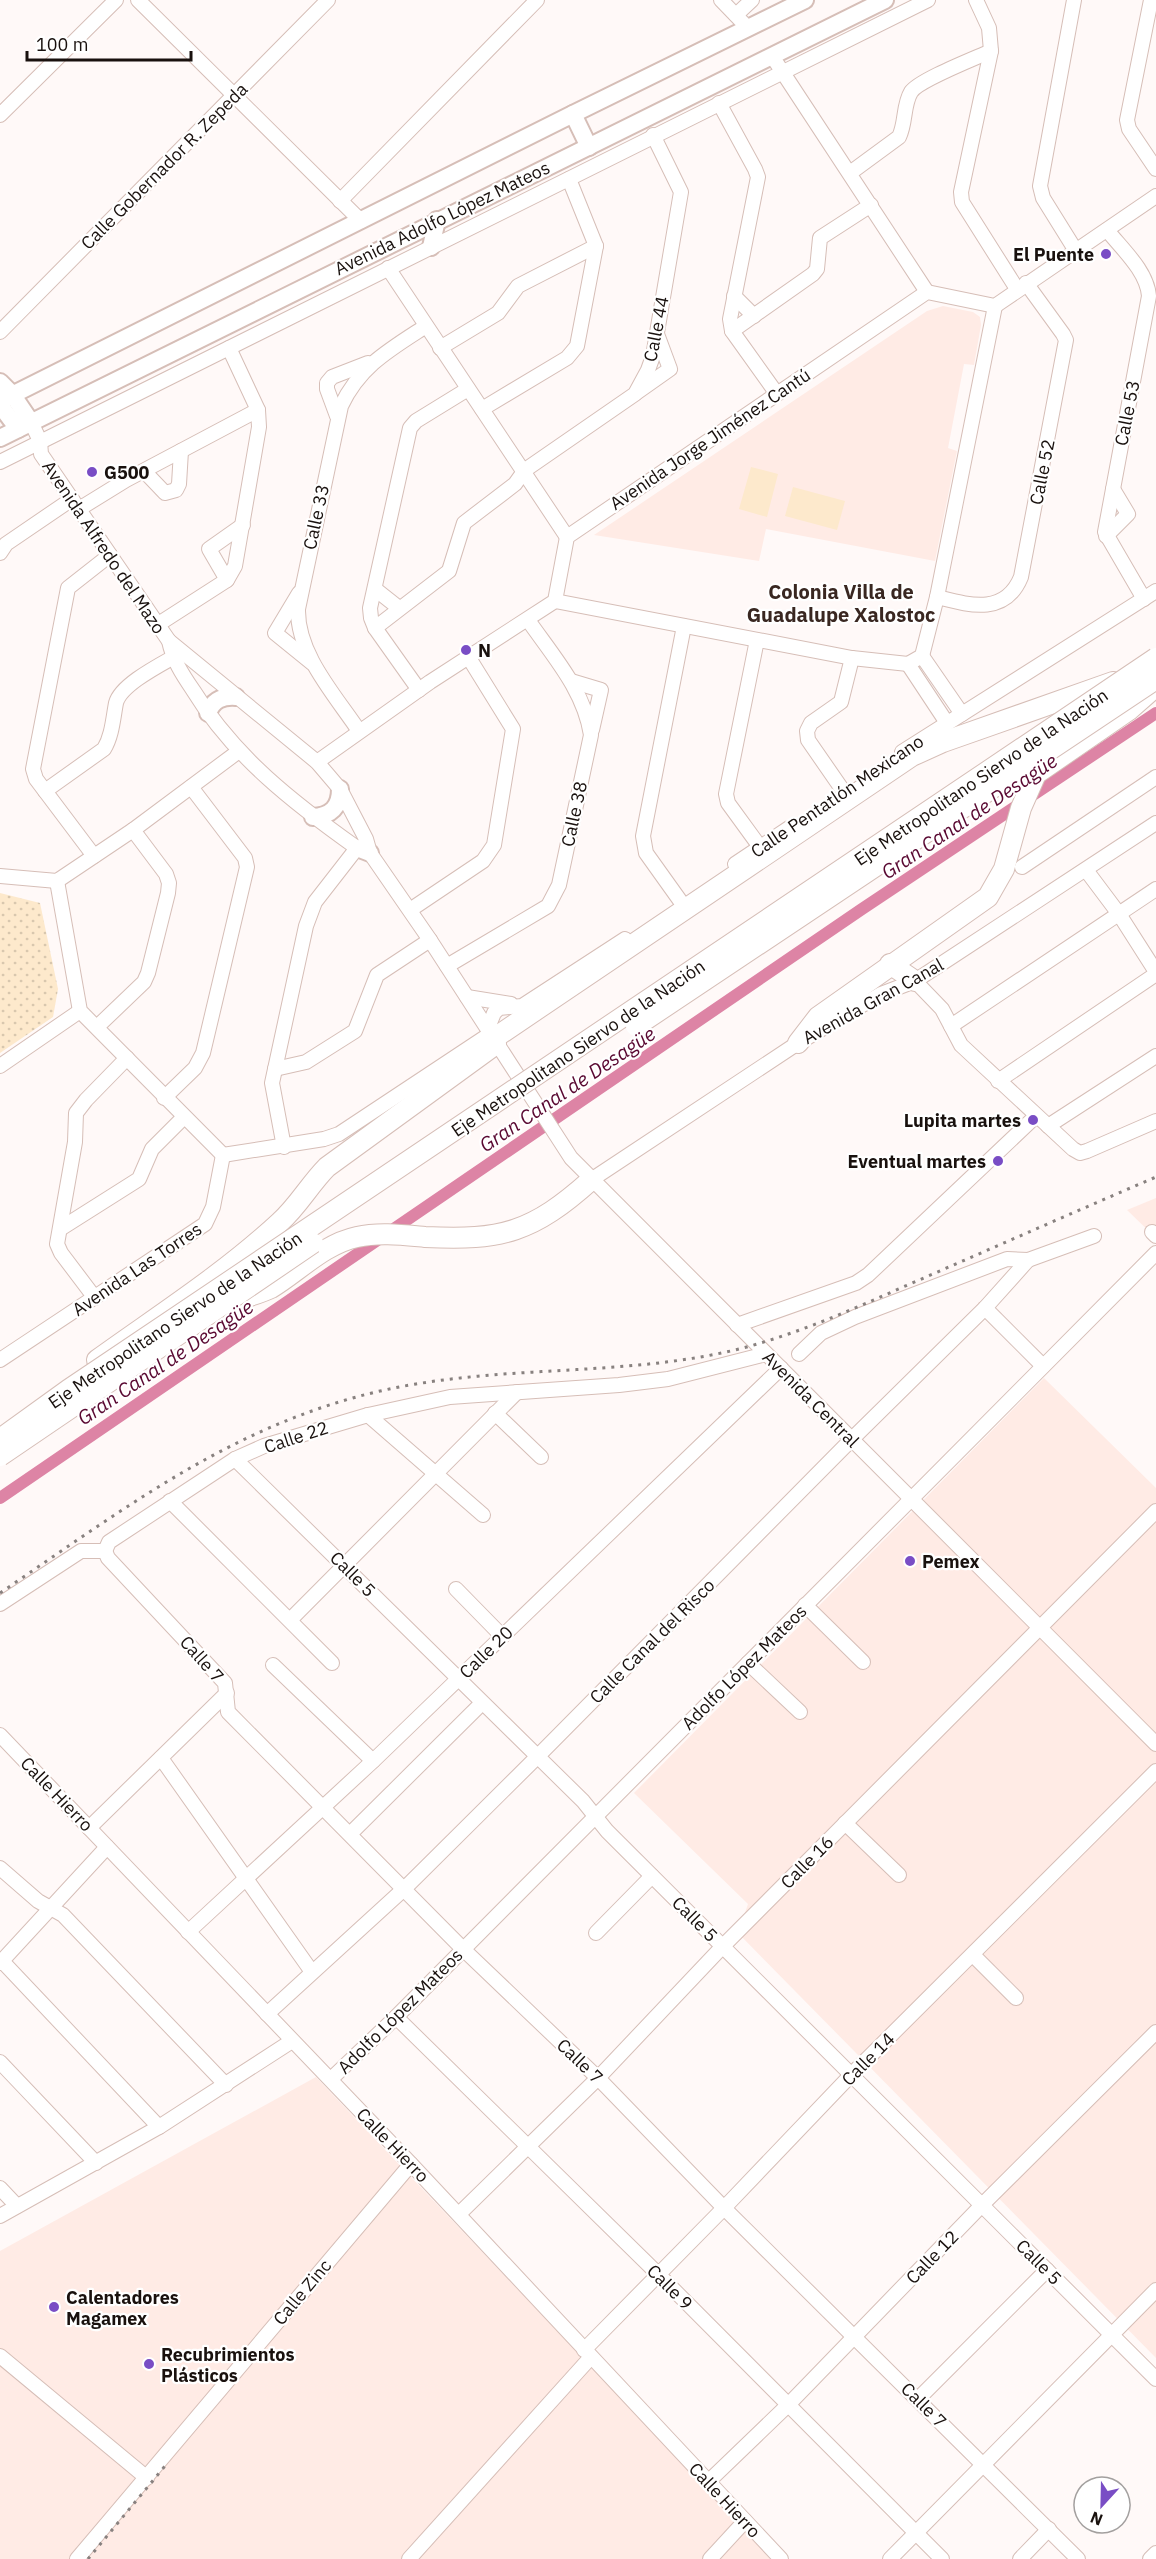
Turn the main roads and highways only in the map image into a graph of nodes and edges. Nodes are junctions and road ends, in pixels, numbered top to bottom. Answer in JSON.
{"nodes":[{"id":1,"x":805,"y":0,"type":"edge"},
{"id":2,"x":885,"y":0,"type":"edge"},
{"id":3,"x":573,"y":114,"type":"junction"},
{"id":4,"x":589,"y":147,"type":"junction"},
{"id":5,"x":437,"y":220,"type":"junction"},
{"id":6,"x":431,"y":247,"type":"road end"},
{"id":7,"x":0,"y":382,"type":"edge"},
{"id":8,"x":4,"y":400,"type":"edge"},
{"id":9,"x":24,"y":426,"type":"junction"},
{"id":10,"x":0,"y":438,"type":"edge"},
{"id":11,"x":1156,"y":658,"type":"edge"},
{"id":12,"x":1132,"y":675,"type":"junction"},
{"id":13,"x":1156,"y":679,"type":"edge"},
{"id":14,"x":1156,"y":686,"type":"edge"},
{"id":15,"x":236,"y":697,"type":"road end"},
{"id":16,"x":208,"y":713,"type":"road end"},
{"id":17,"x":340,"y":789,"type":"road end"},
{"id":18,"x":313,"y":817,"type":"road end"},
{"id":19,"x":890,"y":964,"type":"junction"},
{"id":20,"x":915,"y":981,"type":"road end"},
{"id":21,"x":798,"y":1043,"type":"road end"},
{"id":22,"x":591,"y":1180,"type":"road end"},
{"id":23,"x":221,"y":1305,"type":"junction"},
{"id":24,"x":68,"y":1390,"type":"junction"},
{"id":25,"x":0,"y":1439,"type":"edge"},
{"id":26,"x":0,"y":1456,"type":"edge"}],
"edges":[{"from":1,"to":3,"type":"main road","name":"Avenida Adolfo López Mateos"},
{"from":2,"to":4,"type":"main road","name":"Avenida Adolfo López Mateos"},
{"from":3,"to":4,"type":"main road"},
{"from":3,"to":8,"type":"main road","name":"Avenida Adolfo López Mateos"},
{"from":4,"to":5,"type":"main road","name":"Avenida Adolfo López Mateos"},
{"from":5,"to":6,"type":"main road"},
{"from":5,"to":9,"type":"main road","name":"Avenida Adolfo López Mateos"},
{"from":7,"to":8,"type":"main road"},
{"from":8,"to":9,"type":"main road"},
{"from":9,"to":10,"type":"main road","name":"Avenida Adolfo López Mateos"},
{"from":11,"to":12,"type":"highway","name":"Eje Metropolitano Siervo de la Nación","bridge":true},
{"from":12,"to":24,"type":"highway","name":"Eje Metropolitano Siervo de la Nación","bridge":true},
{"from":12,"to":24,"type":"highway","bridge":true},
{"from":13,"to":23,"type":"highway","name":"Eje Metropolitano Siervo de la Nación","bridge":true},
{"from":14,"to":19,"type":"highway"},
{"from":15,"to":16,"type":"main road"},
{"from":17,"to":18,"type":"main road"},
{"from":19,"to":20,"type":"highway"},
{"from":19,"to":21,"type":"highway"},
{"from":22,"to":23,"type":"highway","bridge":true},
{"from":23,"to":26,"type":"highway","name":"Eje Metropolitano Siervo de la Nación","bridge":true},
{"from":24,"to":25,"type":"highway","name":"Eje Metropolitano Siervo de la Nación","bridge":true}]}
